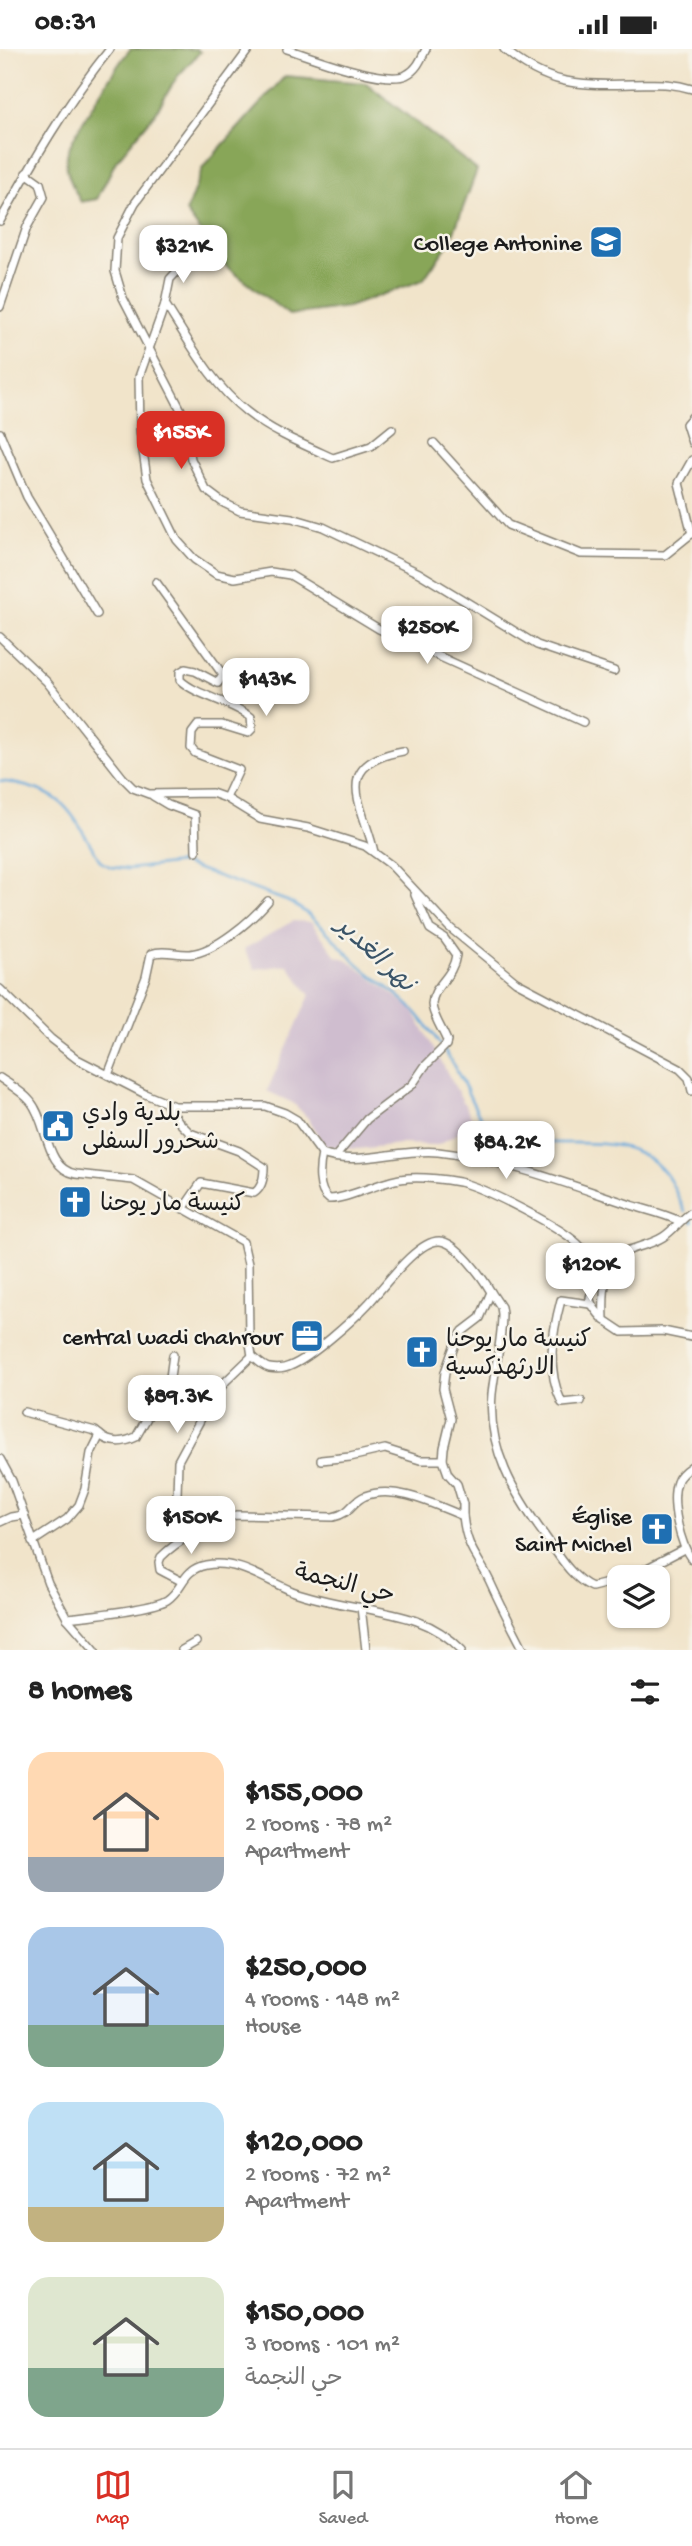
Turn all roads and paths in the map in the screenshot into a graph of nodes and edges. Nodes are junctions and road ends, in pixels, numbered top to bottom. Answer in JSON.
{"nodes":[{"id":1,"x":110,"y":49,"type":"edge"},
{"id":2,"x":249,"y":49,"type":"edge"},
{"id":3,"x":287,"y":49,"type":"edge"},
{"id":4,"x":426,"y":49,"type":"edge"},
{"id":5,"x":504,"y":49,"type":"edge"},
{"id":6,"x":692,"y":89,"type":"edge"},
{"id":7,"x":26,"y":173,"type":"junction"},
{"id":8,"x":0,"y":221,"type":"edge"},
{"id":9,"x":188,"y":260,"type":"dead end"},
{"id":10,"x":165,"y":304,"type":"junction"},
{"id":11,"x":0,"y":307,"type":"edge"},
{"id":12,"x":149,"y":347,"type":"junction"},
{"id":13,"x":692,"y":417,"type":"edge"},
{"id":14,"x":392,"y":429,"type":"dead end"},
{"id":15,"x":0,"y":433,"type":"edge"},
{"id":16,"x":434,"y":443,"type":"dead end"},
{"id":17,"x":692,"y":443,"type":"edge"},
{"id":18,"x":692,"y":460,"type":"edge"},
{"id":19,"x":692,"y":534,"type":"edge"},
{"id":20,"x":156,"y":582,"type":"dead end"},
{"id":21,"x":97,"y":614,"type":"dead end"},
{"id":22,"x":0,"y":637,"type":"edge"},
{"id":23,"x":614,"y":671,"type":"dead end"},
{"id":24,"x":583,"y":722,"type":"dead end"},
{"id":25,"x":402,"y":751,"type":"dead end"},
{"id":26,"x":149,"y":794,"type":"junction"},
{"id":27,"x":226,"y":798,"type":"junction"},
{"id":28,"x":196,"y":851,"type":"dead end"},
{"id":29,"x":374,"y":852,"type":"junction"},
{"id":30,"x":413,"y":890,"type":"junction"},
{"id":31,"x":268,"y":901,"type":"dead end"},
{"id":32,"x":0,"y":989,"type":"edge"},
{"id":33,"x":680,"y":1069,"type":"junction"},
{"id":34,"x":692,"y":1073,"type":"edge"},
{"id":35,"x":108,"y":1075,"type":"junction"},
{"id":36,"x":0,"y":1078,"type":"edge"},
{"id":37,"x":692,"y":1091,"type":"edge"},
{"id":38,"x":167,"y":1104,"type":"junction"},
{"id":39,"x":322,"y":1154,"type":"junction"},
{"id":40,"x":335,"y":1157,"type":"junction"},
{"id":41,"x":183,"y":1209,"type":"junction"},
{"id":42,"x":692,"y":1212,"type":"edge"},
{"id":43,"x":679,"y":1221,"type":"junction"},
{"id":44,"x":491,"y":1292,"type":"junction"},
{"id":45,"x":590,"y":1304,"type":"junction"},
{"id":46,"x":604,"y":1320,"type":"junction"},
{"id":47,"x":692,"y":1337,"type":"edge"},
{"id":48,"x":173,"y":1355,"type":"dead end"},
{"id":49,"x":252,"y":1356,"type":"junction"},
{"id":50,"x":581,"y":1401,"type":"dead end"},
{"id":51,"x":24,"y":1412,"type":"dead end"},
{"id":52,"x":100,"y":1435,"type":"junction"},
{"id":53,"x":0,"y":1459,"type":"edge"},
{"id":54,"x":321,"y":1460,"type":"dead end"},
{"id":55,"x":443,"y":1460,"type":"junction"},
{"id":56,"x":692,"y":1466,"type":"edge"},
{"id":57,"x":24,"y":1515,"type":"junction"},
{"id":58,"x":463,"y":1515,"type":"junction"},
{"id":59,"x":0,"y":1523,"type":"edge"},
{"id":60,"x":190,"y":1537,"type":"junction"},
{"id":61,"x":32,"y":1542,"type":"junction"},
{"id":62,"x":684,"y":1549,"type":"junction"},
{"id":63,"x":692,"y":1560,"type":"edge"},
{"id":64,"x":653,"y":1565,"type":"edge"},
{"id":65,"x":181,"y":1581,"type":"junction"},
{"id":66,"x":607,"y":1583,"type":"edge"},
{"id":67,"x":362,"y":1607,"type":"junction"},
{"id":68,"x":67,"y":1618,"type":"junction"},
{"id":69,"x":196,"y":1642,"type":"dead end"},
{"id":70,"x":95,"y":1650,"type":"edge"},
{"id":71,"x":182,"y":1650,"type":"edge"},
{"id":72,"x":366,"y":1650,"type":"edge"},
{"id":73,"x":462,"y":1650,"type":"edge"},
{"id":74,"x":524,"y":1650,"type":"edge"}],
"edges":[{"from":1,"to":7,"type":"street"},
{"from":2,"to":12,"type":"street"},
{"from":3,"to":4,"type":"street"},
{"from":5,"to":6,"type":"street"},
{"from":7,"to":8,"type":"street"},
{"from":7,"to":11,"type":"street"},
{"from":9,"to":10,"type":"street"},
{"from":10,"to":12,"type":"street"},
{"from":10,"to":14,"type":"street"},
{"from":12,"to":23,"type":"street"},
{"from":12,"to":24,"type":"street"},
{"from":13,"to":17,"type":"street"},
{"from":15,"to":21,"type":"street"},
{"from":16,"to":19,"type":"street"},
{"from":18,"to":19,"type":"street"},
{"from":20,"to":27,"type":"street"},
{"from":22,"to":26,"type":"street"},
{"from":25,"to":29,"type":"street"},
{"from":26,"to":27,"type":"street"},
{"from":26,"to":28,"type":"street"},
{"from":27,"to":29,"type":"street"},
{"from":29,"to":30,"type":"street"},
{"from":30,"to":33,"type":"street"},
{"from":30,"to":40,"type":"street"},
{"from":31,"to":35,"type":"street"},
{"from":32,"to":35,"type":"street"},
{"from":33,"to":34,"type":"street"},
{"from":33,"to":37,"type":"street"},
{"from":35,"to":38,"type":"street"},
{"from":36,"to":41,"type":"street"},
{"from":38,"to":39,"type":"street"},
{"from":38,"to":41,"type":"street"},
{"from":39,"to":40,"type":"street"},
{"from":39,"to":45,"type":"street"},
{"from":40,"to":43,"type":"street"},
{"from":41,"to":49,"type":"street"},
{"from":42,"to":43,"type":"street"},
{"from":43,"to":46,"type":"street"},
{"from":44,"to":49,"type":"street"},
{"from":44,"to":55,"type":"street"},
{"from":44,"to":66,"type":"street"},
{"from":45,"to":46,"type":"street"},
{"from":45,"to":50,"type":"street"},
{"from":46,"to":47,"type":"street"},
{"from":48,"to":52,"type":"street"},
{"from":49,"to":60,"type":"street"},
{"from":51,"to":52,"type":"street"},
{"from":52,"to":61,"type":"street"},
{"from":53,"to":57,"type":"street"},
{"from":54,"to":55,"type":"street"},
{"from":55,"to":58,"type":"street"},
{"from":56,"to":62,"type":"street"},
{"from":57,"to":59,"type":"street"},
{"from":57,"to":61,"type":"street"},
{"from":58,"to":60,"type":"street"},
{"from":58,"to":74,"type":"street"},
{"from":60,"to":65,"type":"street"},
{"from":61,"to":68,"type":"street"},
{"from":62,"to":63,"type":"street"},
{"from":62,"to":64,"type":"street"},
{"from":65,"to":67,"type":"street","name":"حي النجمة"},
{"from":65,"to":68,"type":"street","name":"حي النجمة"},
{"from":67,"to":72,"type":"street"},
{"from":67,"to":73,"type":"street","name":"حي النجمة"},
{"from":68,"to":70,"type":"street"},
{"from":69,"to":71,"type":"street"}]}
